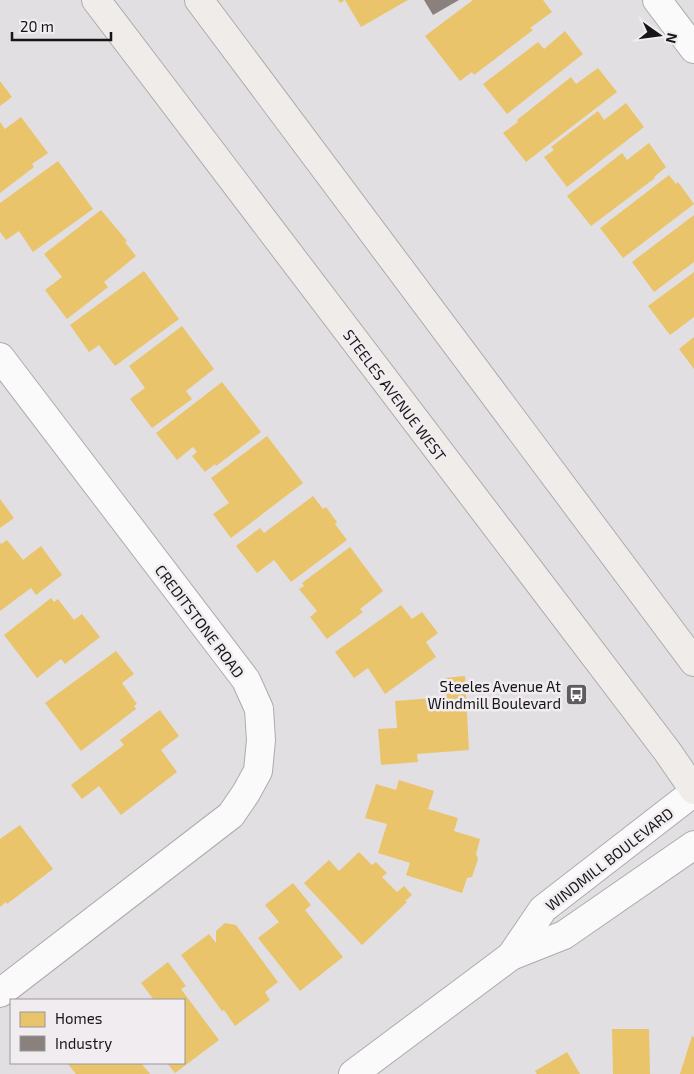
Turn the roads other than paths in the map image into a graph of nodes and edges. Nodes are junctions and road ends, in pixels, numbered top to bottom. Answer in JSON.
{"nodes":[{"id":1,"x":96,"y":0,"type":"edge"},
{"id":2,"x":199,"y":0,"type":"edge"},
{"id":3,"x":657,"y":0,"type":"edge"},
{"id":4,"x":694,"y":49,"type":"edge"},
{"id":5,"x":0,"y":357,"type":"edge"},
{"id":6,"x":694,"y":662,"type":"edge"},
{"id":7,"x":694,"y":791,"type":"edge"},
{"id":8,"x":694,"y":846,"type":"edge"},
{"id":9,"x":511,"y":956,"type":"junction"},
{"id":10,"x":0,"y":993,"type":"edge"},
{"id":11,"x":353,"y":1074,"type":"edge"}],
"edges":[{"from":1,"to":7,"type":"main road","name":"STEELES AVENUE WEST"},
{"from":2,"to":6,"type":"main road"},
{"from":3,"to":4,"type":"street"},
{"from":5,"to":10,"type":"street","name":"CREDITSTONE ROAD"},
{"from":7,"to":9,"type":"street","name":"WINDMILL BOULEVARD"},
{"from":8,"to":9,"type":"street","name":"WINDMILL BOULEVARD"},
{"from":9,"to":11,"type":"street","name":"WINDMILL BOULEVARD"}]}
